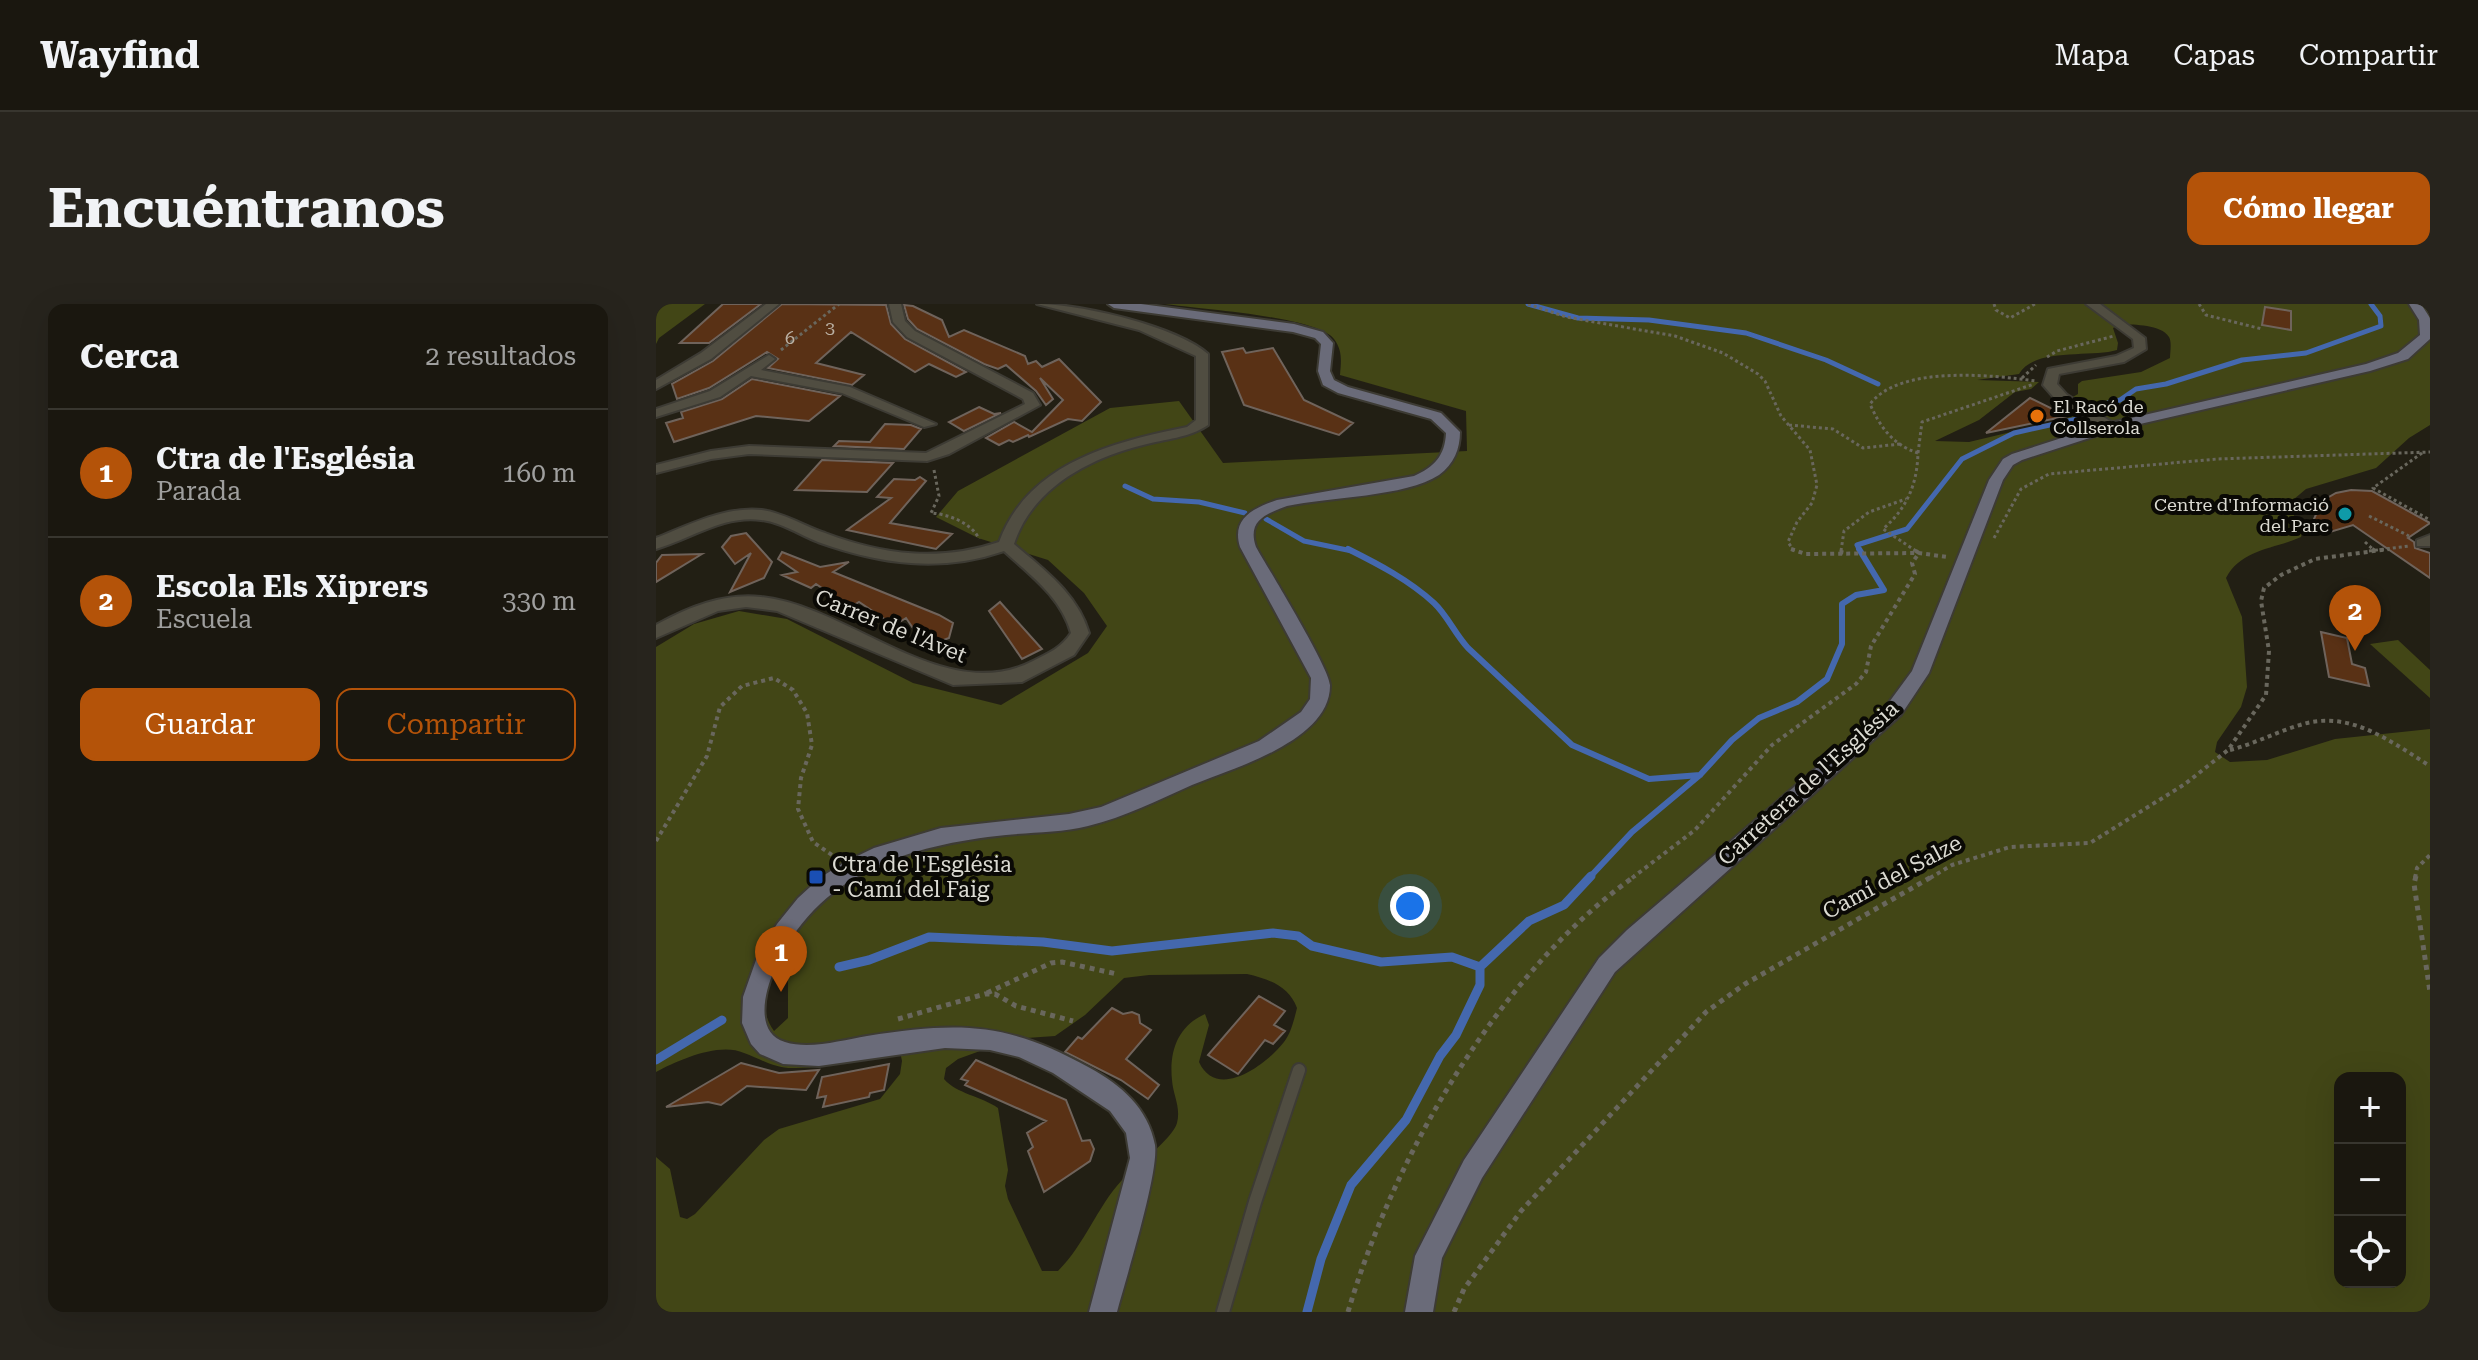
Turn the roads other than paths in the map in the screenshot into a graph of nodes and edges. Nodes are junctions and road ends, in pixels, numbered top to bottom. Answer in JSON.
{"nodes":[{"id":1,"x":773,"y":304,"type":"edge"},
{"id":2,"x":895,"y":304,"type":"edge"},
{"id":3,"x":1043,"y":304,"type":"edge"},
{"id":4,"x":1114,"y":304,"type":"edge"},
{"id":5,"x":2092,"y":304,"type":"edge"},
{"id":6,"x":2415,"y":304,"type":"edge"},
{"id":7,"x":769,"y":359,"type":"road end"},
{"id":8,"x":750,"y":372,"type":"junction"},
{"id":9,"x":656,"y":385,"type":"edge"},
{"id":10,"x":656,"y":413,"type":"edge"},
{"id":11,"x":929,"y":424,"type":"dead end"},
{"id":12,"x":2110,"y":427,"type":"junction"},
{"id":13,"x":656,"y":469,"type":"edge"},
{"id":14,"x":656,"y":544,"type":"edge"},
{"id":15,"x":1006,"y":545,"type":"junction"},
{"id":16,"x":656,"y":632,"type":"edge"},
{"id":17,"x":1299,"y":1070,"type":"dead end"},
{"id":18,"x":1103,"y":1312,"type":"edge"},
{"id":19,"x":1223,"y":1312,"type":"edge"},
{"id":20,"x":1419,"y":1312,"type":"edge"}],
"edges":[{"from":1,"to":9,"type":"street"},
{"from":2,"to":13,"type":"street"},
{"from":3,"to":15,"type":"street"},
{"from":4,"to":18,"type":"main road"},
{"from":5,"to":12,"type":"street"},
{"from":6,"to":12,"type":"main road","name":"Carretera de l'Església"},
{"from":7,"to":8,"type":"street"},
{"from":8,"to":10,"type":"street"},
{"from":8,"to":11,"type":"street"},
{"from":12,"to":20,"type":"main road","name":"Carretera de l'Església"},
{"from":14,"to":15,"type":"street"},
{"from":15,"to":16,"type":"street","name":"Carrer de l'Avet"},
{"from":17,"to":19,"type":"lane"}]}
